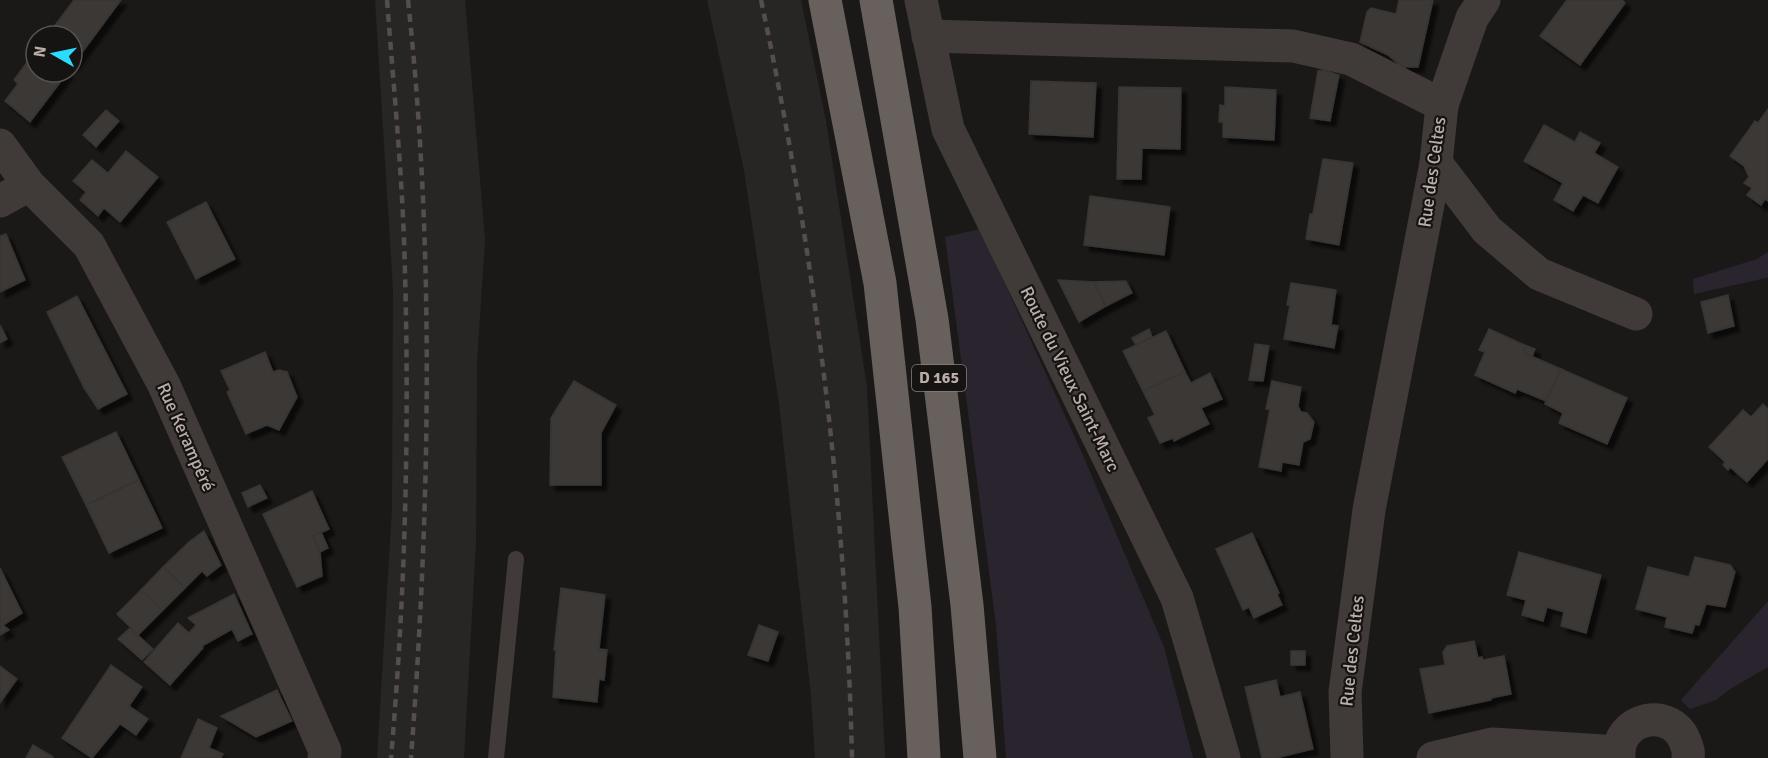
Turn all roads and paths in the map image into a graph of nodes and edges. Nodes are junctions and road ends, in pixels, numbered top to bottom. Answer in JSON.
{"nodes":[{"id":1,"x":825,"y":0,"type":"edge"},
{"id":2,"x":876,"y":0,"type":"edge"},
{"id":3,"x":921,"y":0,"type":"edge"},
{"id":4,"x":1484,"y":0,"type":"edge"},
{"id":5,"x":928,"y":36,"type":"junction"},
{"id":6,"x":1442,"y":105,"type":"junction"},
{"id":7,"x":0,"y":145,"type":"edge"},
{"id":8,"x":1436,"y":163,"type":"junction"},
{"id":9,"x":29,"y":186,"type":"junction"},
{"id":10,"x":0,"y":201,"type":"edge"},
{"id":11,"x":1636,"y":314,"type":"dead end"},
{"id":12,"x":516,"y":559,"type":"dead end"},
{"id":13,"x":1619,"y":755,"type":"edge"},
{"id":14,"x":324,"y":758,"type":"edge"},
{"id":15,"x":496,"y":758,"type":"edge"},
{"id":16,"x":924,"y":758,"type":"edge"},
{"id":17,"x":980,"y":758,"type":"edge"},
{"id":18,"x":1224,"y":758,"type":"edge"},
{"id":19,"x":1347,"y":758,"type":"edge"},
{"id":20,"x":1433,"y":758,"type":"edge"},
{"id":21,"x":1688,"y":758,"type":"edge"}],
"edges":[{"from":1,"to":16,"type":"highway","number":"D 165"},
{"from":2,"to":17,"type":"highway","number":"D 165"},
{"from":3,"to":5,"type":"street","name":"Route du Vieux Saint-Marc"},
{"from":4,"to":6,"type":"street"},
{"from":5,"to":6,"type":"street","name":"Rue des Celtes"},
{"from":5,"to":18,"type":"street","name":"Route du Vieux Saint-Marc"},
{"from":6,"to":8,"type":"street","name":"Rue des Celtes"},
{"from":7,"to":9,"type":"street","name":"Rue Kerampéré"},
{"from":8,"to":11,"type":"street"},
{"from":8,"to":19,"type":"street","name":"Rue des Celtes"},
{"from":9,"to":10,"type":"street"},
{"from":9,"to":14,"type":"street","name":"Rue Kerampéré"},
{"from":12,"to":15,"type":"lane"},
{"from":13,"to":20,"type":"street"},
{"from":13,"to":21,"type":"street"}]}
